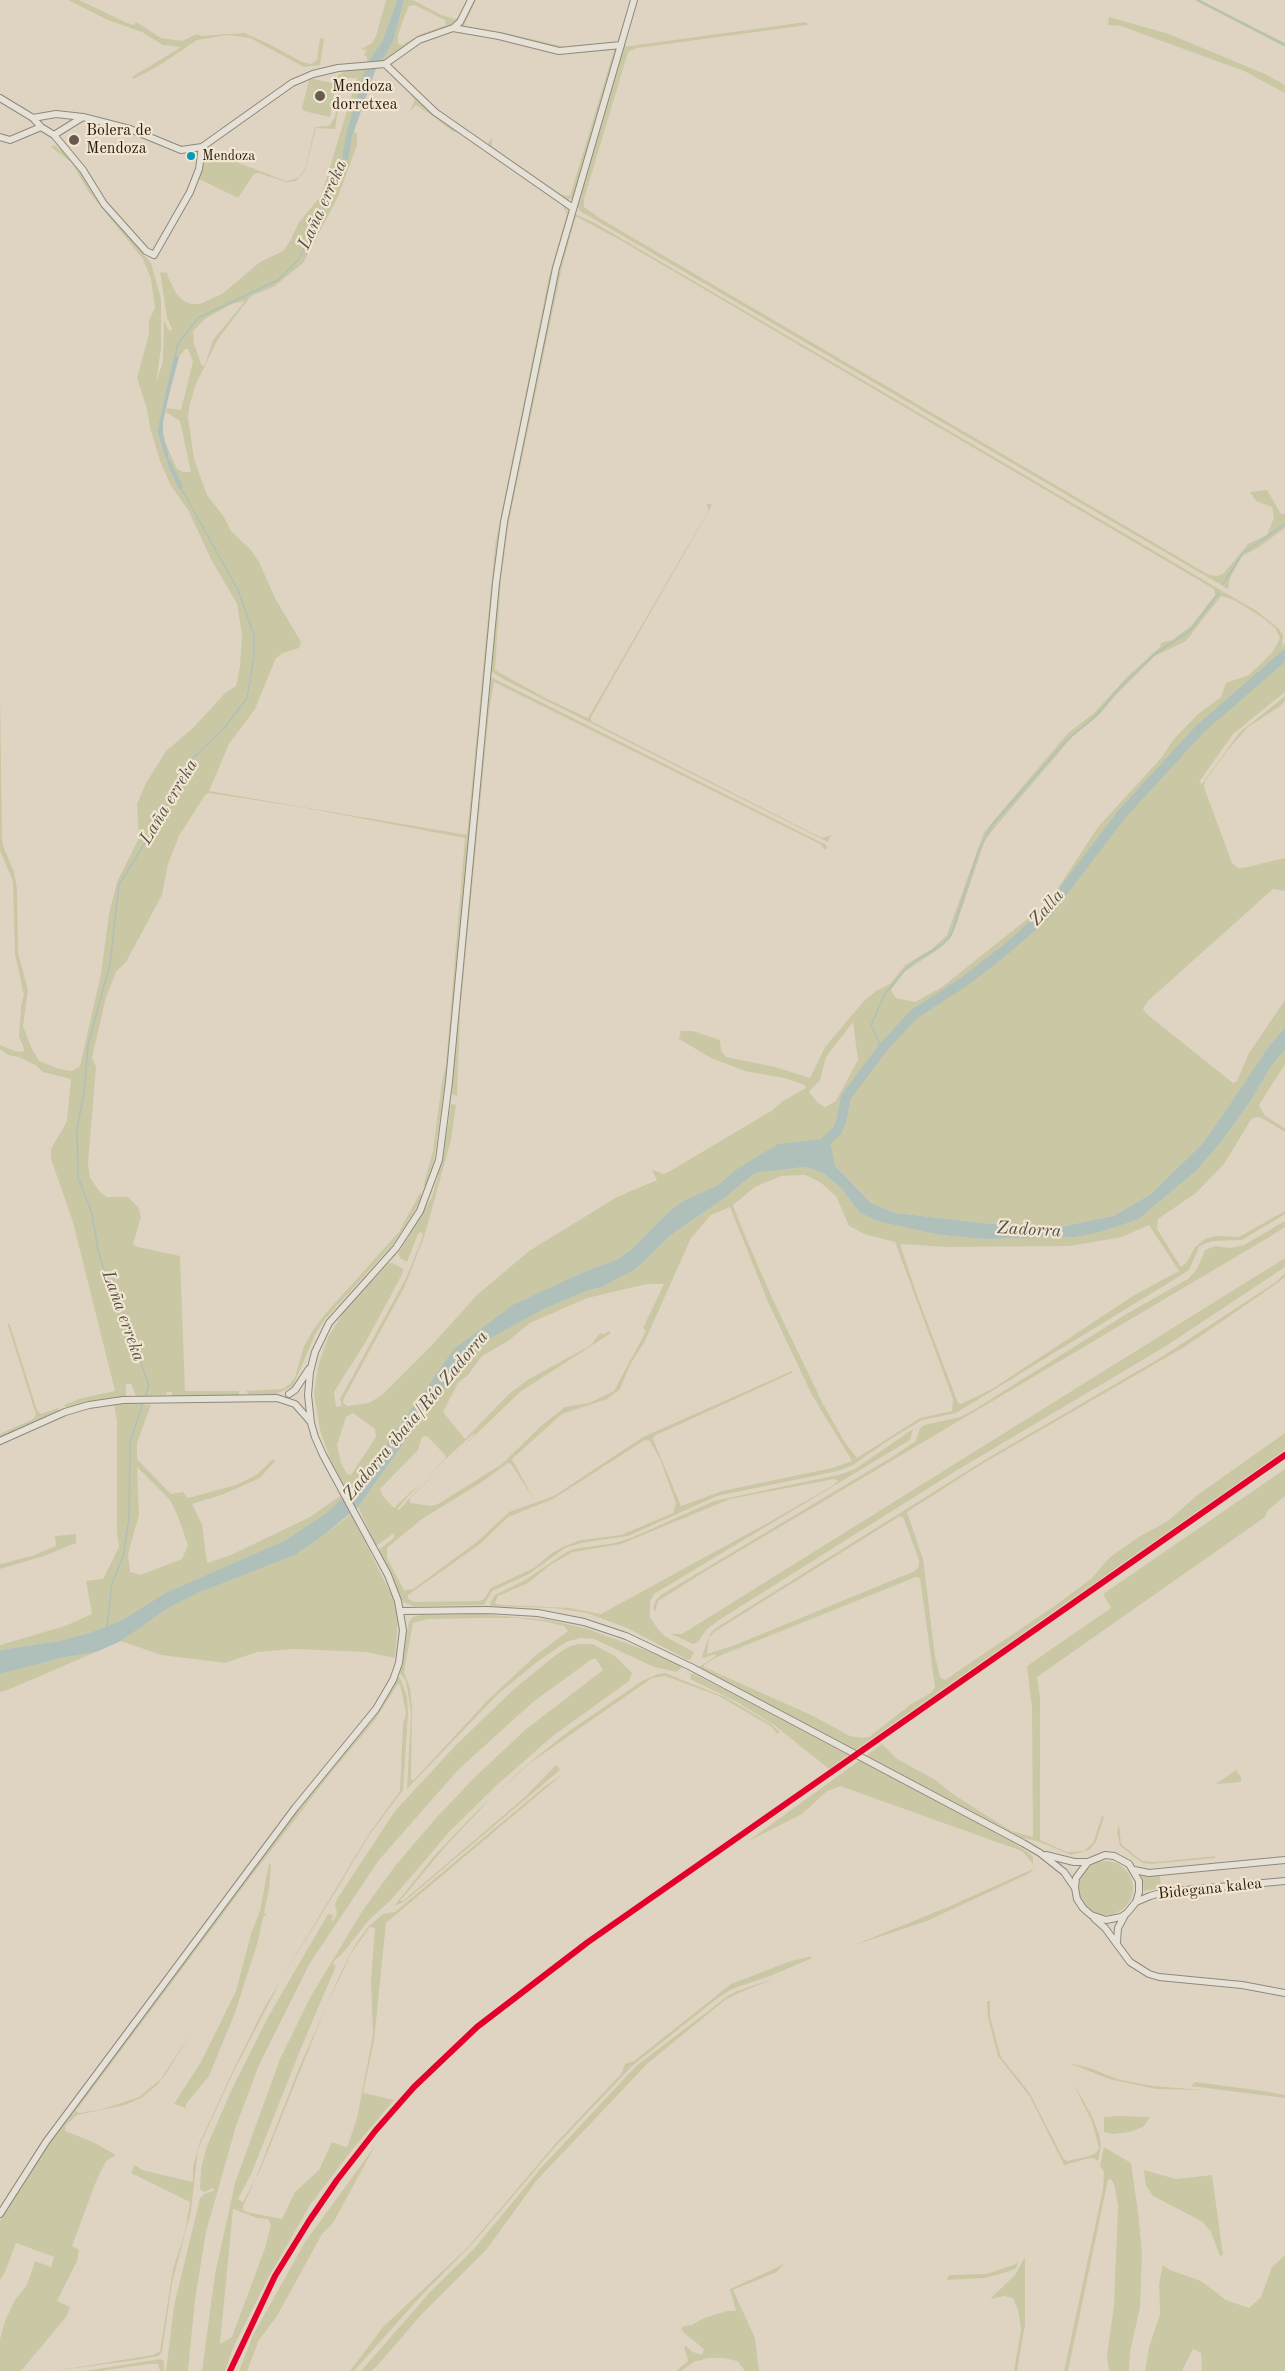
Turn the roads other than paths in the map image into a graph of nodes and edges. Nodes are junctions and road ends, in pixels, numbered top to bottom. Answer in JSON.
{"nodes":[{"id":1,"x":471,"y":0,"type":"edge"},
{"id":2,"x":634,"y":0,"type":"edge"},
{"id":3,"x":453,"y":28,"type":"junction"},
{"id":4,"x":621,"y":45,"type":"junction"},
{"id":5,"x":382,"y":64,"type":"junction"},
{"id":6,"x":0,"y":98,"type":"edge"},
{"id":7,"x":83,"y":117,"type":"junction"},
{"id":8,"x":33,"y":118,"type":"junction"},
{"id":9,"x":41,"y":127,"type":"junction"},
{"id":10,"x":54,"y":135,"type":"junction"},
{"id":11,"x":0,"y":137,"type":"edge"},
{"id":12,"x":202,"y":147,"type":"junction"},
{"id":13,"x":573,"y":208,"type":"junction"},
{"id":14,"x":312,"y":1363,"type":"junction"},
{"id":15,"x":288,"y":1397,"type":"junction"},
{"id":16,"x":308,"y":1398,"type":"junction"},
{"id":17,"x":311,"y":1423,"type":"junction"},
{"id":18,"x":0,"y":1441,"type":"edge"},
{"id":19,"x":401,"y":1611,"type":"junction"},
{"id":20,"x":1040,"y":1852,"type":"junction"},
{"id":21,"x":1285,"y":1860,"type":"edge"},
{"id":22,"x":1088,"y":1862,"type":"junction"},
{"id":23,"x":1134,"y":1870,"type":"junction"},
{"id":24,"x":1285,"y":1881,"type":"edge"},
{"id":25,"x":1075,"y":1888,"type":"junction"},
{"id":26,"x":1136,"y":1902,"type":"junction"},
{"id":27,"x":1127,"y":1913,"type":"junction"},
{"id":28,"x":1091,"y":1915,"type":"junction"},
{"id":29,"x":1117,"y":1946,"type":"junction"},
{"id":30,"x":1285,"y":1993,"type":"edge"},
{"id":31,"x":0,"y":2214,"type":"edge"}],
"edges":[{"from":1,"to":3,"type":"street"},
{"from":2,"to":4,"type":"street"},
{"from":3,"to":4,"type":"street"},
{"from":3,"to":5,"type":"street"},
{"from":4,"to":13,"type":"street"},
{"from":5,"to":12,"type":"street"},
{"from":5,"to":13,"type":"street"},
{"from":6,"to":8,"type":"street"},
{"from":7,"to":8,"type":"street"},
{"from":7,"to":10,"type":"street"},
{"from":7,"to":12,"type":"street"},
{"from":8,"to":9,"type":"street"},
{"from":9,"to":10,"type":"street"},
{"from":9,"to":11,"type":"street"},
{"from":10,"to":12,"type":"street"},
{"from":13,"to":14,"type":"street"},
{"from":14,"to":15,"type":"street"},
{"from":14,"to":16,"type":"street"},
{"from":15,"to":16,"type":"street"},
{"from":15,"to":17,"type":"street"},
{"from":15,"to":18,"type":"street"},
{"from":16,"to":17,"type":"street"},
{"from":17,"to":19,"type":"street"},
{"from":19,"to":20,"type":"street"},
{"from":19,"to":31,"type":"street"},
{"from":20,"to":22,"type":"street"},
{"from":20,"to":25,"type":"street"},
{"from":21,"to":23,"type":"street","name":"Bidegana kalea"},
{"from":22,"to":23,"type":"street"},
{"from":22,"to":25,"type":"street"},
{"from":23,"to":26,"type":"street"},
{"from":24,"to":26,"type":"street","name":"Bidegana kalea"},
{"from":25,"to":28,"type":"street"},
{"from":26,"to":27,"type":"street"},
{"from":27,"to":28,"type":"street"},
{"from":27,"to":29,"type":"street"},
{"from":28,"to":29,"type":"street"},
{"from":29,"to":30,"type":"street"}]}
